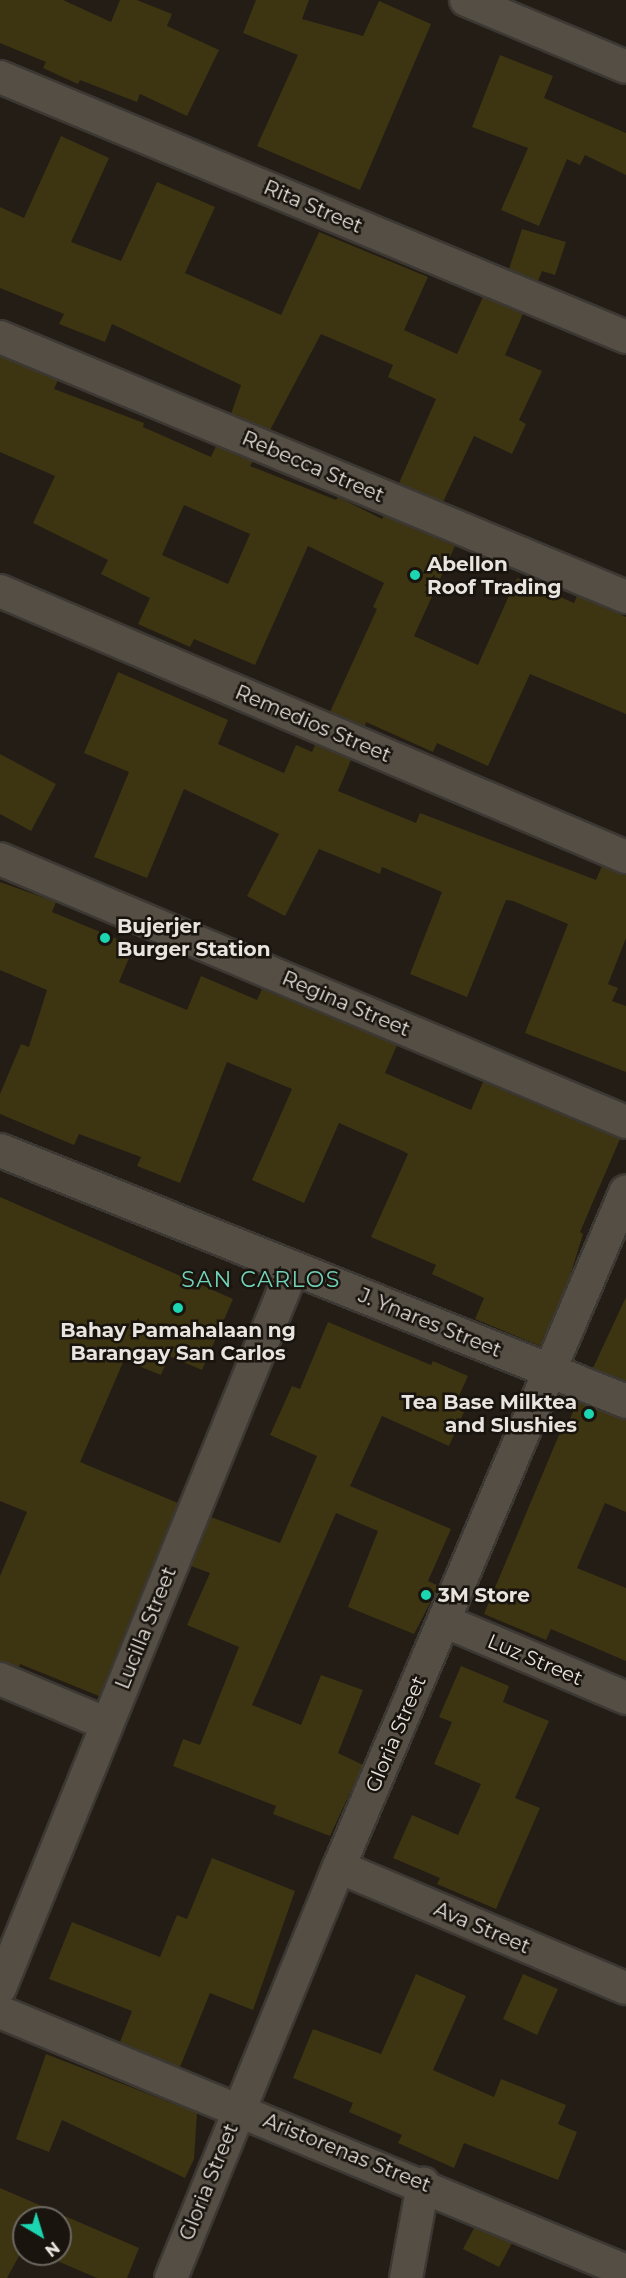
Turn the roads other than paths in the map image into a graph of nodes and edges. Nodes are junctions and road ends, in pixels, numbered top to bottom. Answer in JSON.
{"nodes":[{"id":1,"x":466,"y":0,"type":"edge"},
{"id":2,"x":626,"y":68,"type":"edge"},
{"id":3,"x":0,"y":77,"type":"edge"},
{"id":4,"x":0,"y":337,"type":"edge"},
{"id":5,"x":626,"y":337,"type":"edge"},
{"id":6,"x":0,"y":591,"type":"edge"},
{"id":7,"x":626,"y":597,"type":"edge"},
{"id":8,"x":626,"y":857,"type":"edge"},
{"id":9,"x":0,"y":859,"type":"edge"},
{"id":10,"x":626,"y":1122,"type":"edge"},
{"id":11,"x":0,"y":1150,"type":"edge"},
{"id":12,"x":626,"y":1191,"type":"edge"},
{"id":13,"x":293,"y":1269,"type":"junction"},
{"id":14,"x":551,"y":1372,"type":"junction"},
{"id":15,"x":626,"y":1401,"type":"edge"},
{"id":16,"x":444,"y":1621,"type":"junction"},
{"id":17,"x":0,"y":1678,"type":"edge"},
{"id":18,"x":626,"y":1698,"type":"edge"},
{"id":19,"x":107,"y":1724,"type":"junction"},
{"id":20,"x":339,"y":1867,"type":"junction"},
{"id":21,"x":0,"y":1988,"type":"edge"},
{"id":22,"x":626,"y":1988,"type":"edge"},
{"id":23,"x":0,"y":2012,"type":"edge"},
{"id":24,"x":239,"y":2110,"type":"junction"},
{"id":25,"x":423,"y":2184,"type":"junction"},
{"id":26,"x":626,"y":2271,"type":"edge"},
{"id":27,"x":171,"y":2278,"type":"edge"},
{"id":28,"x":406,"y":2278,"type":"edge"}],
"edges":[{"from":1,"to":2,"type":"street"},
{"from":3,"to":5,"type":"street","name":"Rita Street"},
{"from":4,"to":7,"type":"street","name":"Rebecca Street"},
{"from":6,"to":8,"type":"street","name":"Remedios Street"},
{"from":9,"to":10,"type":"street","name":"Regina Street"},
{"from":11,"to":13,"type":"street","name":"J. Ynares Street"},
{"from":12,"to":14,"type":"street","name":"Gloria Street"},
{"from":13,"to":14,"type":"street","name":"J. Ynares Street"},
{"from":13,"to":19,"type":"street","name":"Lucilla Street"},
{"from":14,"to":15,"type":"street","name":"J. Ynares Street"},
{"from":14,"to":16,"type":"street","name":"Gloria Street"},
{"from":16,"to":18,"type":"street","name":"Luz Street"},
{"from":16,"to":20,"type":"street","name":"Gloria Street"},
{"from":17,"to":19,"type":"street"},
{"from":19,"to":21,"type":"street","name":"Lucilla Street"},
{"from":20,"to":22,"type":"street","name":"Ava Street"},
{"from":20,"to":24,"type":"street","name":"Gloria Street"},
{"from":23,"to":24,"type":"street","name":"Aristorenas Street"},
{"from":24,"to":25,"type":"street","name":"Aristorenas Street"},
{"from":24,"to":27,"type":"street","name":"Gloria Street"},
{"from":25,"to":26,"type":"street","name":"Aristorenas Street"},
{"from":25,"to":28,"type":"street"}]}
